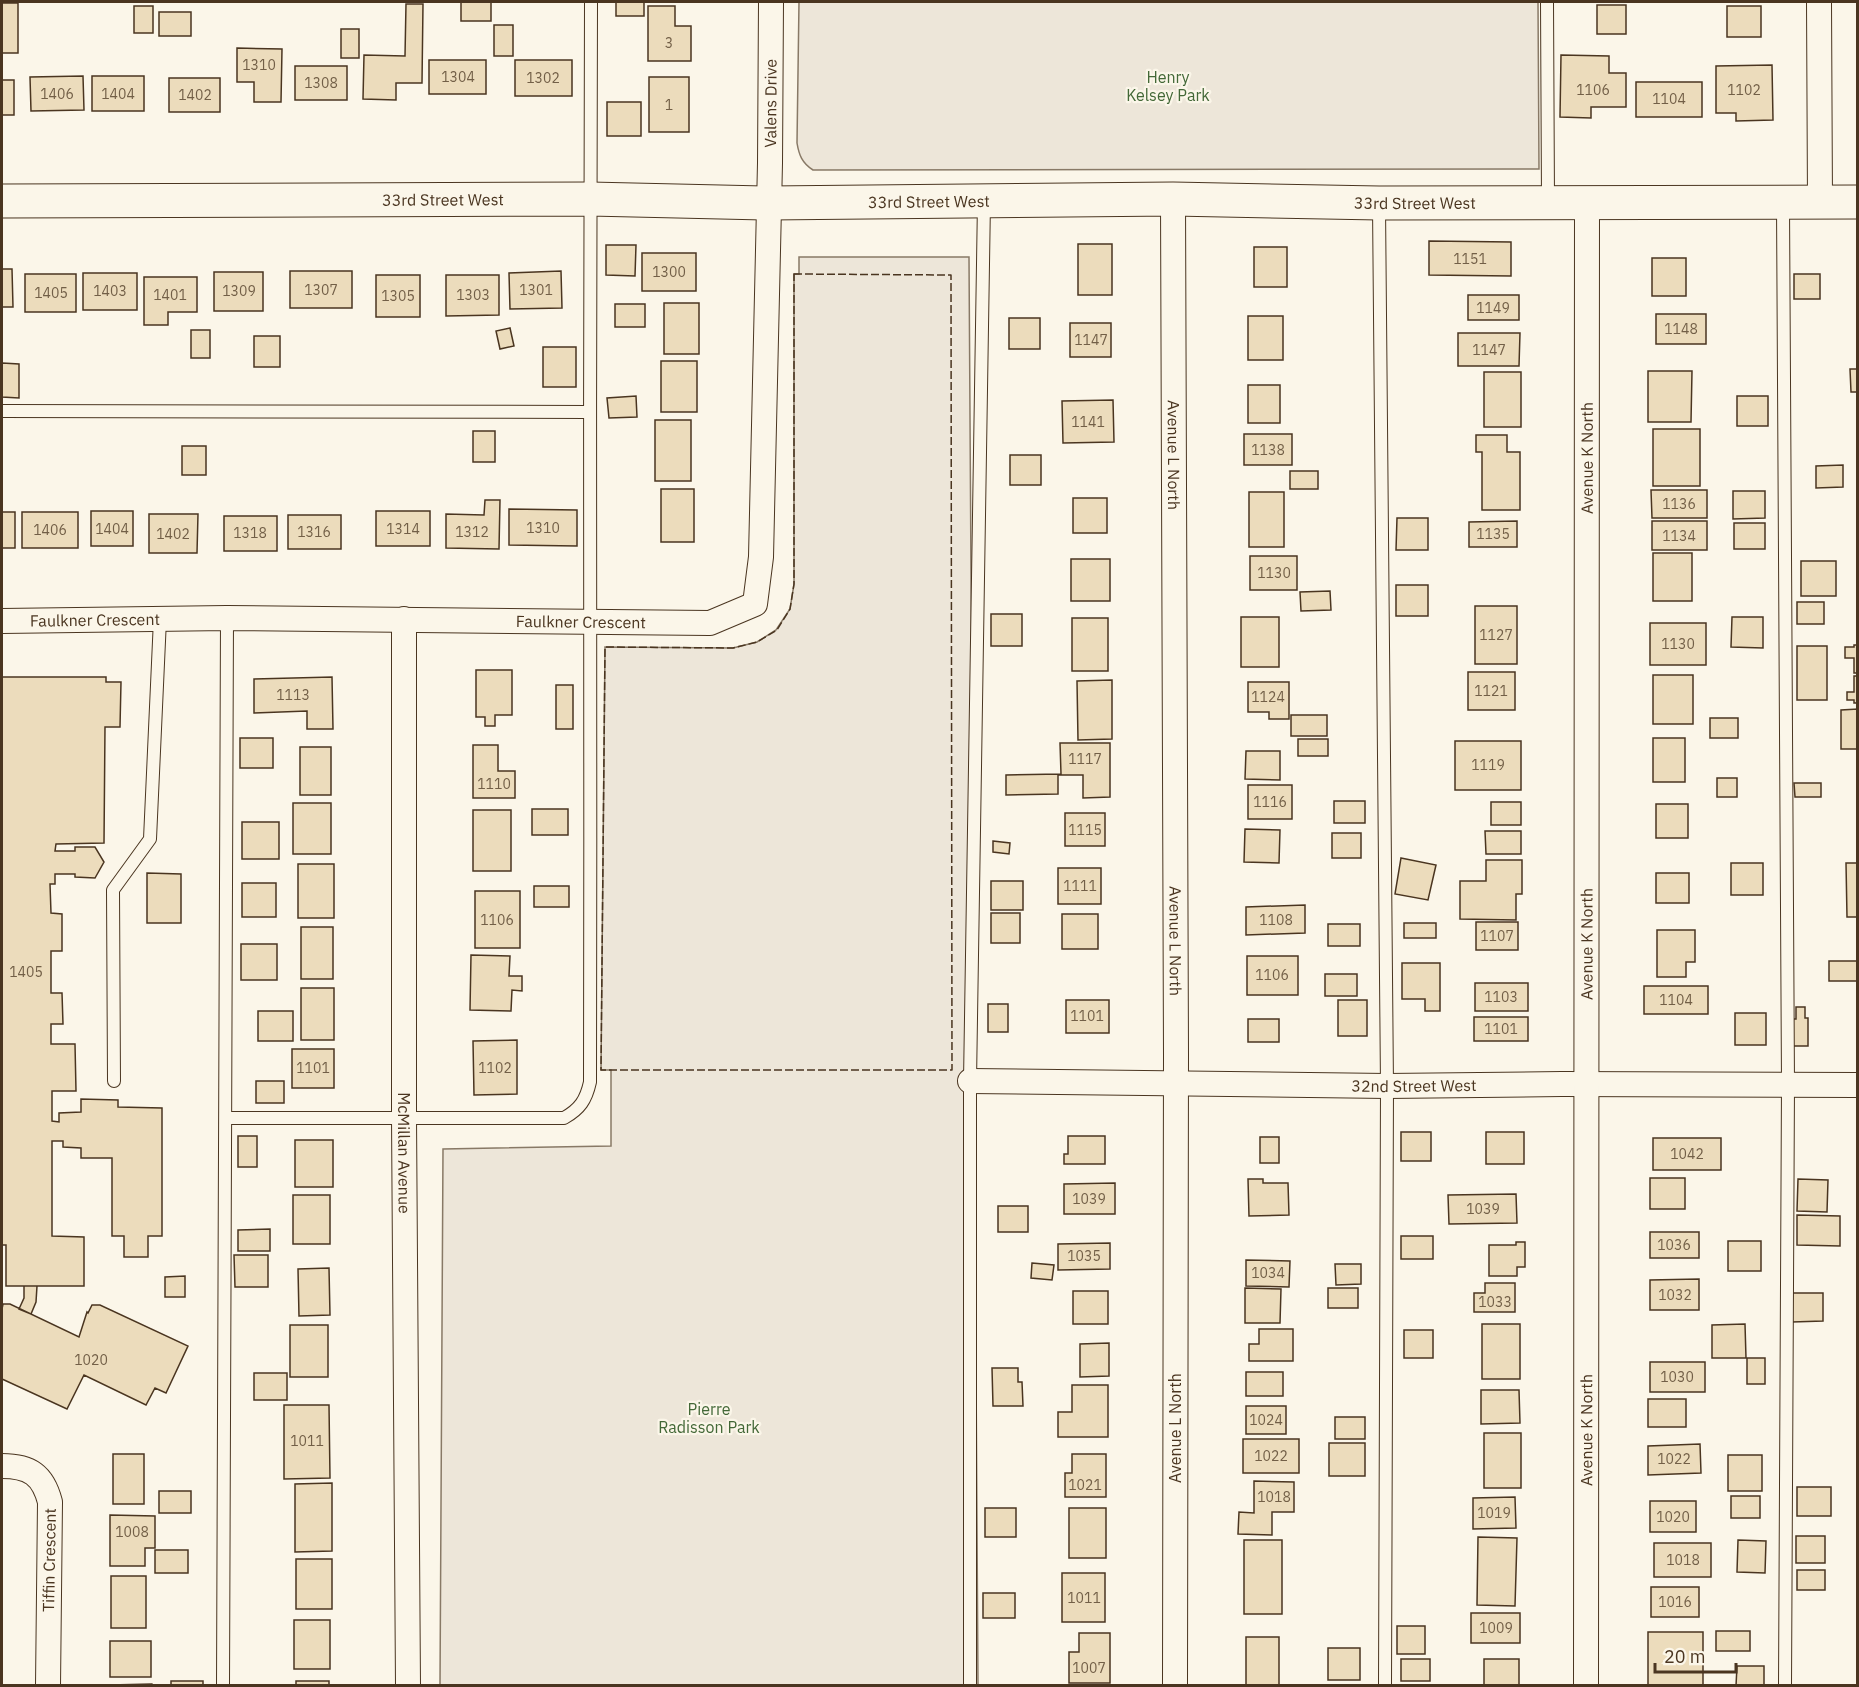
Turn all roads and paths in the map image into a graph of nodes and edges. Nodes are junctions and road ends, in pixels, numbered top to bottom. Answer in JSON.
{"nodes":[{"id":1,"x":591,"y":2,"type":"edge"},
{"id":2,"x":771,"y":2,"type":"edge"},
{"id":3,"x":1547,"y":2,"type":"edge"},
{"id":4,"x":1819,"y":2,"type":"edge"},
{"id":5,"x":1173,"y":199,"type":"junction"},
{"id":6,"x":590,"y":200,"type":"junction"},
{"id":7,"x":984,"y":200,"type":"junction"},
{"id":8,"x":2,"y":201,"type":"edge"},
{"id":9,"x":1548,"y":202,"type":"junction"},
{"id":10,"x":1587,"y":202,"type":"junction"},
{"id":11,"x":1784,"y":202,"type":"junction"},
{"id":12,"x":1820,"y":202,"type":"junction"},
{"id":13,"x":1857,"y":202,"type":"edge"},
{"id":14,"x":769,"y":203,"type":"junction"},
{"id":15,"x":1379,"y":203,"type":"junction"},
{"id":16,"x":2,"y":411,"type":"edge"},
{"id":17,"x":589,"y":412,"type":"junction"},
{"id":18,"x":227,"y":618,"type":"junction"},
{"id":19,"x":160,"y":619,"type":"junction"},
{"id":20,"x":404,"y":619,"type":"junction"},
{"id":21,"x":2,"y":621,"type":"edge"},
{"id":22,"x":591,"y":622,"type":"junction"},
{"id":23,"x":114,"y":1081,"type":"dead end"},
{"id":24,"x":970,"y":1081,"type":"junction"},
{"id":25,"x":1176,"y":1082,"type":"junction"},
{"id":26,"x":1587,"y":1084,"type":"junction"},
{"id":27,"x":1788,"y":1084,"type":"junction"},
{"id":28,"x":1857,"y":1084,"type":"edge"},
{"id":29,"x":1387,"y":1086,"type":"junction"},
{"id":30,"x":226,"y":1118,"type":"junction"},
{"id":31,"x":404,"y":1118,"type":"junction"},
{"id":32,"x":2,"y":1466,"type":"edge"},
{"id":33,"x":48,"y":1686,"type":"edge"},
{"id":34,"x":223,"y":1686,"type":"edge"},
{"id":35,"x":408,"y":1686,"type":"edge"},
{"id":36,"x":970,"y":1686,"type":"edge"},
{"id":37,"x":1175,"y":1686,"type":"edge"},
{"id":38,"x":1385,"y":1686,"type":"edge"},
{"id":39,"x":1586,"y":1686,"type":"edge"},
{"id":40,"x":1785,"y":1686,"type":"edge"}],
"edges":[{"from":1,"to":6,"type":"lane"},
{"from":2,"to":14,"type":"street","name":"Valens Drive"},
{"from":3,"to":9,"type":"lane"},
{"from":4,"to":12,"type":"street"},
{"from":5,"to":7,"type":"main road","name":"33rd Street West"},
{"from":5,"to":15,"type":"main road","name":"33rd Street West"},
{"from":5,"to":25,"type":"street","name":"Avenue L North"},
{"from":6,"to":8,"type":"main road","name":"33rd Street West"},
{"from":6,"to":14,"type":"main road","name":"33rd Street West"},
{"from":6,"to":17,"type":"lane"},
{"from":7,"to":14,"type":"main road","name":"33rd Street West"},
{"from":7,"to":24,"type":"lane"},
{"from":9,"to":10,"type":"main road","name":"33rd Street West"},
{"from":9,"to":15,"type":"main road","name":"33rd Street West"},
{"from":10,"to":11,"type":"main road","name":"33rd Street West"},
{"from":10,"to":26,"type":"street","name":"Avenue K North"},
{"from":11,"to":12,"type":"main road","name":"33rd Street West"},
{"from":11,"to":27,"type":"lane"},
{"from":12,"to":13,"type":"main road","name":"33rd Street West"},
{"from":14,"to":22,"type":"street","name":"Faulkner Crescent"},
{"from":15,"to":29,"type":"lane"},
{"from":16,"to":17,"type":"lane"},
{"from":17,"to":22,"type":"lane"},
{"from":18,"to":19,"type":"street","name":"Faulkner Crescent"},
{"from":18,"to":20,"type":"street","name":"Faulkner Crescent"},
{"from":18,"to":30,"type":"lane"},
{"from":19,"to":21,"type":"street","name":"Faulkner Crescent"},
{"from":19,"to":23,"type":"lane"},
{"from":20,"to":22,"type":"street","name":"Faulkner Crescent"},
{"from":20,"to":31,"type":"street","name":"McMillan Avenue"},
{"from":22,"to":31,"type":"lane"},
{"from":24,"to":25,"type":"street","name":"32nd Street West"},
{"from":24,"to":36,"type":"lane"},
{"from":25,"to":29,"type":"street","name":"32nd Street West"},
{"from":25,"to":37,"type":"street","name":"Avenue L North"},
{"from":26,"to":27,"type":"street","name":"32nd Street West"},
{"from":26,"to":29,"type":"street","name":"32nd Street West"},
{"from":26,"to":39,"type":"street","name":"Avenue K North"},
{"from":27,"to":28,"type":"street","name":"32nd Street West"},
{"from":27,"to":40,"type":"lane"},
{"from":29,"to":38,"type":"lane"},
{"from":30,"to":31,"type":"lane"},
{"from":30,"to":34,"type":"lane"},
{"from":31,"to":35,"type":"street","name":"McMillan Avenue"},
{"from":32,"to":33,"type":"street","name":"Tiffin Crescent"}]}
